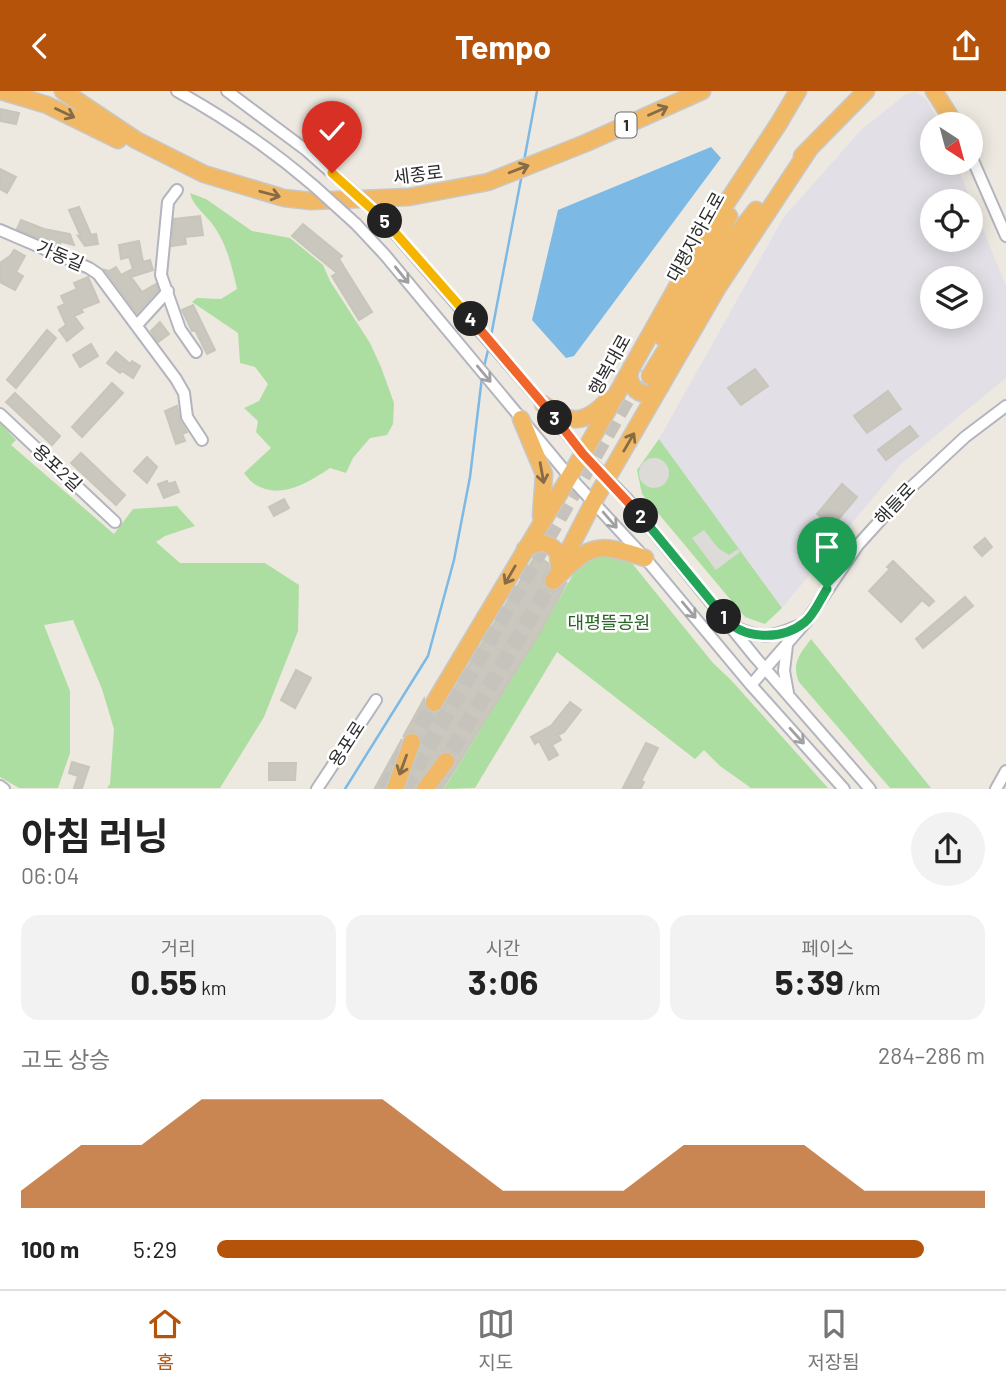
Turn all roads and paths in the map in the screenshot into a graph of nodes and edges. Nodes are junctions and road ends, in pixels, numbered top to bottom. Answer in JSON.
{"nodes":[{"id":1,"x":1,"y":91,"type":"edge"},
{"id":2,"x":63,"y":91,"type":"edge"},
{"id":3,"x":177,"y":91,"type":"edge"},
{"id":4,"x":227,"y":91,"type":"edge"},
{"id":5,"x":702,"y":91,"type":"edge"},
{"id":6,"x":798,"y":91,"type":"edge"},
{"id":7,"x":866,"y":91,"type":"edge"},
{"id":8,"x":876,"y":91,"type":"edge"},
{"id":9,"x":934,"y":91,"type":"edge"},
{"id":10,"x":947,"y":91,"type":"edge"},
{"id":11,"x":848,"y":108,"type":"junction"},
{"id":12,"x":949,"y":112,"type":"edge"},
{"id":13,"x":953,"y":112,"type":"edge"},
{"id":14,"x":204,"y":174,"type":"junction"},
{"id":15,"x":979,"y":175,"type":"edge"},
{"id":16,"x":177,"y":190,"type":"dead end"},
{"id":17,"x":0,"y":230,"type":"edge"},
{"id":18,"x":1006,"y":236,"type":"edge"},
{"id":19,"x":168,"y":292,"type":"junction"},
{"id":20,"x":137,"y":325,"type":"junction"},
{"id":21,"x":196,"y":352,"type":"dead end"},
{"id":22,"x":642,"y":376,"type":"junction"},
{"id":23,"x":543,"y":404,"type":"junction"},
{"id":24,"x":1006,"y":406,"type":"edge"},
{"id":25,"x":0,"y":414,"type":"edge"},
{"id":26,"x":521,"y":419,"type":"junction"},
{"id":27,"x":202,"y":440,"type":"dead end"},
{"id":28,"x":583,"y":454,"type":"junction"},
{"id":29,"x":569,"y":476,"type":"junction"},
{"id":30,"x":608,"y":478,"type":"junction"},
{"id":31,"x":594,"y":501,"type":"junction"},
{"id":32,"x":115,"y":522,"type":"dead end"},
{"id":33,"x":536,"y":530,"type":"junction"},
{"id":34,"x":525,"y":549,"type":"junction"},
{"id":35,"x":645,"y":558,"type":"junction"},
{"id":36,"x":556,"y":575,"type":"junction"},
{"id":37,"x":806,"y":622,"type":"junction"},
{"id":38,"x":730,"y":625,"type":"junction"},
{"id":39,"x":787,"y":645,"type":"junction"},
{"id":40,"x":766,"y":669,"type":"junction"},
{"id":41,"x":751,"y":685,"type":"junction"},
{"id":42,"x":788,"y":693,"type":"junction"},
{"id":43,"x":376,"y":700,"type":"dead end"},
{"id":44,"x":435,"y":703,"type":"tunnel mouth"},
{"id":45,"x":412,"y":742,"type":"dead end"},
{"id":46,"x":446,"y":761,"type":"tunnel mouth"},
{"id":47,"x":1006,"y":771,"type":"edge"},
{"id":48,"x":317,"y":789,"type":"edge"},
{"id":49,"x":395,"y":789,"type":"edge"},
{"id":50,"x":425,"y":789,"type":"edge"},
{"id":51,"x":844,"y":789,"type":"edge"},
{"id":52,"x":870,"y":789,"type":"edge"},
{"id":53,"x":996,"y":789,"type":"edge"}],
"edges":[{"from":1,"to":14,"type":"highway","one_way":true},
{"from":2,"to":14,"type":"highway","name":"세종로","number":"1"},
{"from":3,"to":26,"type":"street","one_way":true,"bridge":true},
{"from":4,"to":23,"type":"street","bridge":true},
{"from":14,"to":5,"type":"highway","name":"세종로","number":"1","one_way":true},
{"from":6,"to":22,"type":"highway","name":"대평지하도로"},
{"from":7,"to":11,"type":"highway"},
{"from":8,"to":11,"type":"highway"},
{"from":9,"to":12,"type":"highway"},
{"from":10,"to":13,"type":"highway"},
{"from":11,"to":22,"type":"highway","name":"행복대로"},
{"from":15,"to":18,"type":"street"},
{"from":16,"to":19,"type":"street"},
{"from":17,"to":20,"type":"street","name":"가동길"},
{"from":19,"to":20,"type":"street"},
{"from":19,"to":21,"type":"street"},
{"from":20,"to":27,"type":"street","name":"가동길"},
{"from":22,"to":23,"type":"highway"},
{"from":22,"to":28,"type":"highway","name":"행복대로"},
{"from":30,"to":22,"type":"highway","name":"행복대로","one_way":true},
{"from":23,"to":28,"type":"street"},
{"from":24,"to":37,"type":"street","name":"해들로"},
{"from":25,"to":32,"type":"street","name":"용포2길"},
{"from":26,"to":29,"type":"street"},
{"from":26,"to":33,"type":"highway","one_way":true},
{"from":28,"to":29,"type":"highway","name":"행복대로"},
{"from":28,"to":30,"type":"street"},
{"from":29,"to":31,"type":"street"},
{"from":29,"to":33,"type":"highway","name":"행복대로"},
{"from":30,"to":31,"type":"highway","name":"행복대로"},
{"from":30,"to":38,"type":"street"},
{"from":31,"to":35,"type":"street","one_way":true},
{"from":31,"to":36,"type":"highway","name":"행복대로"},
{"from":33,"to":34,"type":"highway","name":"행복대로"},
{"from":34,"to":36,"type":"highway"},
{"from":34,"to":44,"type":"highway","name":"행복대로","one_way":true},
{"from":35,"to":36,"type":"highway"},
{"from":35,"to":41,"type":"street","one_way":true},
{"from":37,"to":38,"type":"street"},
{"from":37,"to":39,"type":"street","name":"해들로"},
{"from":38,"to":40,"type":"street"},
{"from":39,"to":40,"type":"street","name":"해들로"},
{"from":39,"to":42,"type":"street"},
{"from":40,"to":41,"type":"street","name":"해들로"},
{"from":40,"to":42,"type":"street"},
{"from":41,"to":51,"type":"street","one_way":true},
{"from":42,"to":52,"type":"street"},
{"from":43,"to":48,"type":"street","name":"용포로"},
{"from":45,"to":49,"type":"highway","one_way":true},
{"from":46,"to":50,"type":"highway"},
{"from":47,"to":53,"type":"street"}]}
